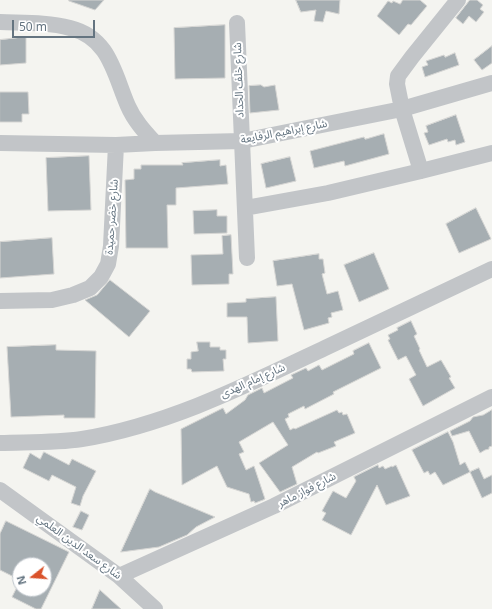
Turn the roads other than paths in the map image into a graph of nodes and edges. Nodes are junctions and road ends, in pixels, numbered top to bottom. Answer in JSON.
{"nodes":[{"id":1,"x":458,"y":0,"type":"edge"},
{"id":2,"x":0,"y":22,"type":"edge"},
{"id":3,"x":237,"y":23,"type":"dead end"},
{"id":4,"x":492,"y":84,"type":"edge"},
{"id":5,"x":402,"y":109,"type":"junction"},
{"id":6,"x":242,"y":141,"type":"junction"},
{"id":7,"x":0,"y":143,"type":"edge"},
{"id":8,"x":155,"y":143,"type":"junction"},
{"id":9,"x":116,"y":145,"type":"junction"},
{"id":10,"x":492,"y":153,"type":"edge"},
{"id":11,"x":421,"y":171,"type":"junction"},
{"id":12,"x":245,"y":208,"type":"junction"},
{"id":13,"x":247,"y":258,"type":"dead end"},
{"id":14,"x":492,"y":270,"type":"edge"},
{"id":15,"x":0,"y":301,"type":"edge"},
{"id":16,"x":492,"y":398,"type":"edge"},
{"id":17,"x":0,"y":444,"type":"edge"},
{"id":18,"x":0,"y":490,"type":"edge"},
{"id":19,"x":119,"y":576,"type":"junction"},
{"id":20,"x":155,"y":609,"type":"edge"}],
"edges":[{"from":1,"to":5,"type":"street"},
{"from":2,"to":8,"type":"street"},
{"from":3,"to":6,"type":"street","name":"شارع خلف الحداد"},
{"from":4,"to":5,"type":"street","name":"شارع إبراهيم الرفايعة"},
{"from":5,"to":6,"type":"street","name":"شارع إبراهيم الرفايعة"},
{"from":5,"to":11,"type":"street"},
{"from":6,"to":8,"type":"street","name":"شارع إبراهيم الرفايعة"},
{"from":6,"to":12,"type":"street","name":"شارع خلف الحداد"},
{"from":7,"to":9,"type":"street","name":"شارع إبراهيم الرفايعة"},
{"from":8,"to":9,"type":"street","name":"شارع إبراهيم الرفايعة"},
{"from":9,"to":15,"type":"street","name":"شارع خضر حميدة"},
{"from":10,"to":11,"type":"street"},
{"from":11,"to":12,"type":"street"},
{"from":12,"to":13,"type":"street","name":"شارع خلف الحداد"},
{"from":14,"to":17,"type":"street","name":"شارع إمام الهدى"},
{"from":16,"to":19,"type":"street","name":"شارع فواز ماهر"},
{"from":18,"to":19,"type":"street","name":"شارع سعد الدين العلمي"},
{"from":19,"to":20,"type":"street","name":"شارع سعد الدين العلمي"}]}
